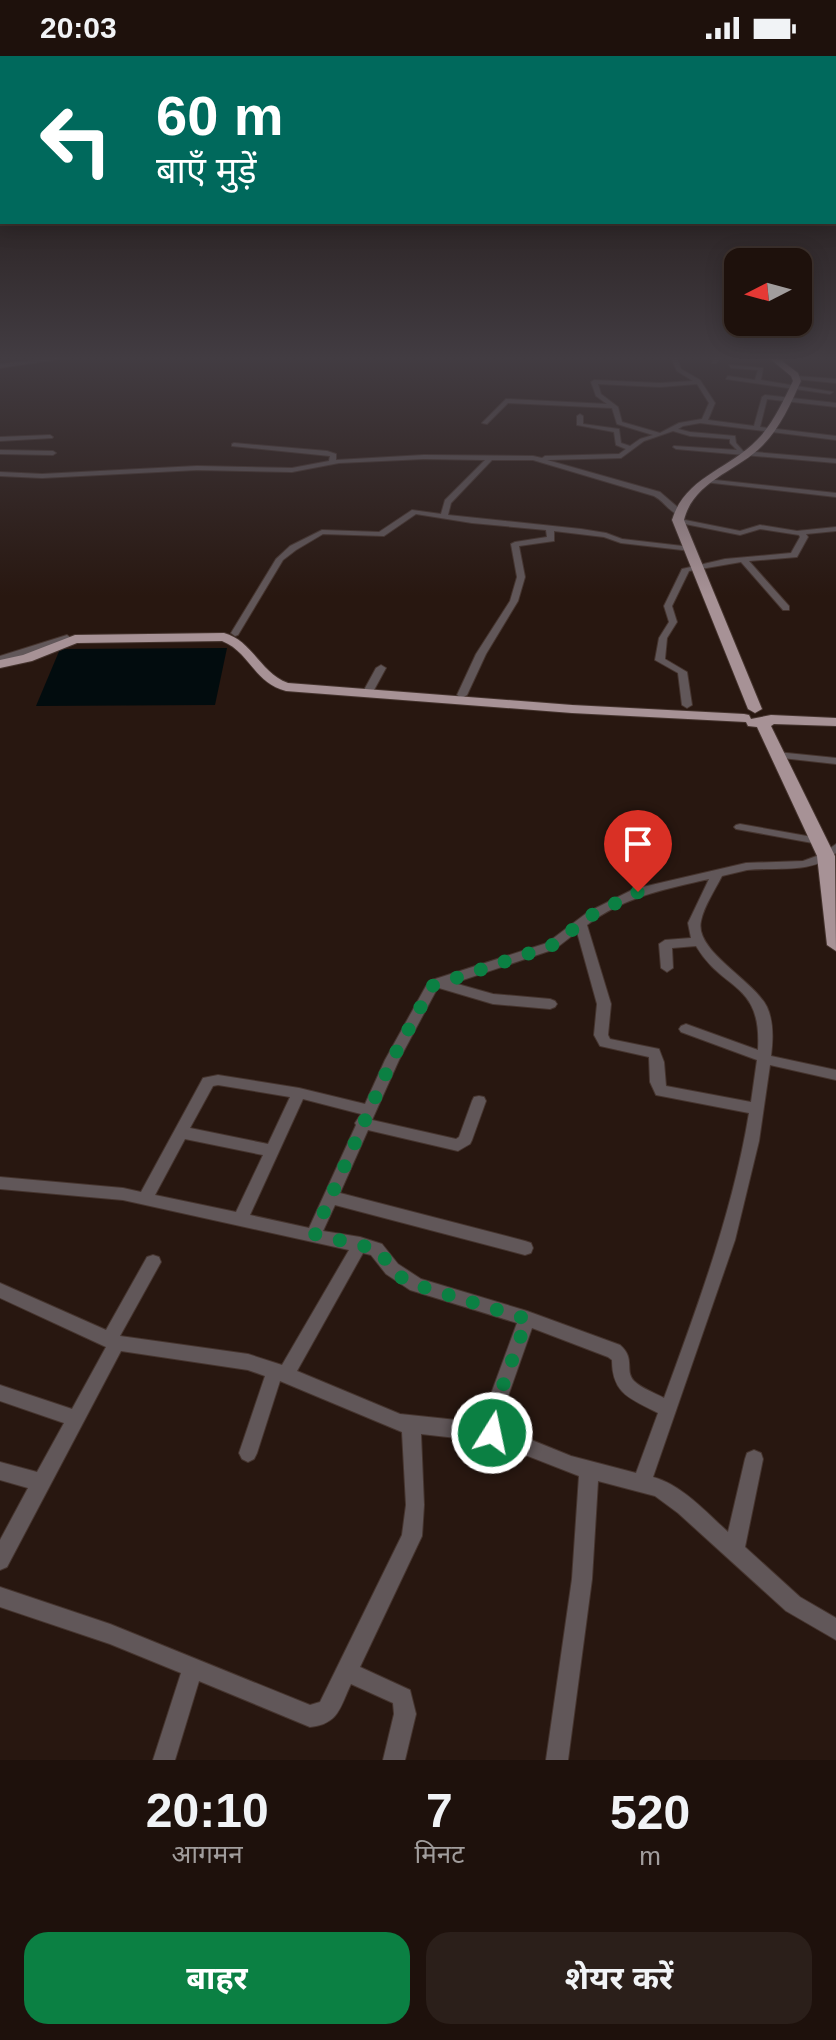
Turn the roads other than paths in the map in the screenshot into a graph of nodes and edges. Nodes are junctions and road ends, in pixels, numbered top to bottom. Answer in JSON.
{"nodes":[{"id":1,"x":37,"y":438,"type":"edge"},
{"id":2,"x":617,"y":438,"type":"edge"},
{"id":3,"x":651,"y":438,"type":"edge"},
{"id":4,"x":733,"y":438,"type":"edge"},
{"id":5,"x":764,"y":438,"type":"edge"},
{"id":6,"x":0,"y":439,"type":"edge"},
{"id":7,"x":234,"y":445,"type":"dead end"},
{"id":8,"x":676,"y":447,"type":"dead end"},
{"id":9,"x":631,"y":448,"type":"junction"},
{"id":10,"x":745,"y":451,"type":"junction"},
{"id":11,"x":0,"y":452,"type":"edge"},
{"id":12,"x":53,"y":453,"type":"dead end"},
{"id":13,"x":490,"y":458,"type":"junction"},
{"id":14,"x":538,"y":458,"type":"junction"},
{"id":15,"x":836,"y":461,"type":"edge"},
{"id":16,"x":332,"y":462,"type":"junction"},
{"id":17,"x":0,"y":474,"type":"edge"},
{"id":18,"x":706,"y":481,"type":"junction"},
{"id":19,"x":836,"y":495,"type":"edge"},
{"id":20,"x":444,"y":515,"type":"junction"},
{"id":21,"x":678,"y":516,"type":"junction"},
{"id":22,"x":550,"y":527,"type":"junction"},
{"id":23,"x":836,"y":529,"type":"edge"},
{"id":24,"x":802,"y":533,"type":"junction"},
{"id":25,"x":691,"y":549,"type":"junction"},
{"id":26,"x":743,"y":559,"type":"junction"},
{"id":27,"x":698,"y":565,"type":"junction"},
{"id":28,"x":786,"y":608,"type":"dead end"},
{"id":29,"x":235,"y":633,"type":"junction"},
{"id":30,"x":65,"y":640,"type":"junction"},
{"id":31,"x":0,"y":663,"type":"edge"},
{"id":32,"x":381,"y":668,"type":"dead end"},
{"id":33,"x":369,"y":690,"type":"junction"},
{"id":34,"x":462,"y":695,"type":"junction"},
{"id":35,"x":687,"y":705,"type":"dead end"},
{"id":36,"x":758,"y":716,"type":"junction"},
{"id":37,"x":836,"y":720,"type":"edge"},
{"id":38,"x":777,"y":755,"type":"junction"},
{"id":39,"x":836,"y":761,"type":"edge"},
{"id":40,"x":740,"y":827,"type":"dead end"},
{"id":41,"x":827,"y":848,"type":"edge"},
{"id":42,"x":716,"y":876,"type":"junction"},
{"id":43,"x":833,"y":881,"type":"edge"},
{"id":44,"x":581,"y":924,"type":"junction"},
{"id":45,"x":698,"y":942,"type":"junction"},
{"id":46,"x":836,"y":945,"type":"edge"},
{"id":47,"x":667,"y":968,"type":"dead end"},
{"id":48,"x":437,"y":983,"type":"junction"},
{"id":49,"x":550,"y":1004,"type":"dead end"},
{"id":50,"x":686,"y":1029,"type":"dead end"},
{"id":51,"x":764,"y":1058,"type":"junction"},
{"id":52,"x":836,"y":1075,"type":"edge"},
{"id":53,"x":299,"y":1093,"type":"junction"},
{"id":54,"x":479,"y":1101,"type":"dead end"},
{"id":55,"x":758,"y":1109,"type":"junction"},
{"id":56,"x":365,"y":1117,"type":"junction"},
{"id":57,"x":180,"y":1132,"type":"junction"},
{"id":58,"x":272,"y":1151,"type":"junction"},
{"id":59,"x":0,"y":1183,"type":"edge"},
{"id":60,"x":330,"y":1197,"type":"junction"},
{"id":61,"x":145,"y":1199,"type":"junction"},
{"id":62,"x":240,"y":1220,"type":"junction"},
{"id":63,"x":314,"y":1234,"type":"junction"},
{"id":64,"x":360,"y":1244,"type":"junction"},
{"id":65,"x":525,"y":1248,"type":"dead end"},
{"id":66,"x":153,"y":1262,"type":"dead end"},
{"id":67,"x":0,"y":1290,"type":"edge"},
{"id":68,"x":527,"y":1319,"type":"junction"},
{"id":69,"x":113,"y":1342,"type":"junction"},
{"id":70,"x":280,"y":1373,"type":"junction"},
{"id":71,"x":0,"y":1393,"type":"edge"},
{"id":72,"x":667,"y":1409,"type":"junction"},
{"id":73,"x":76,"y":1419,"type":"junction"},
{"id":74,"x":411,"y":1425,"type":"junction"},
{"id":75,"x":492,"y":1433,"type":"junction"},
{"id":76,"x":248,"y":1453,"type":"dead end"},
{"id":77,"x":754,"y":1459,"type":"dead end"},
{"id":78,"x":0,"y":1471,"type":"edge"},
{"id":79,"x":589,"y":1471,"type":"junction"},
{"id":80,"x":642,"y":1482,"type":"junction"},
{"id":81,"x":42,"y":1483,"type":"junction"},
{"id":82,"x":734,"y":1551,"type":"junction"},
{"id":83,"x":0,"y":1560,"type":"edge"},
{"id":84,"x":0,"y":1597,"type":"edge"},
{"id":85,"x":836,"y":1630,"type":"edge"},
{"id":86,"x":192,"y":1670,"type":"junction"},
{"id":87,"x":348,"y":1672,"type":"junction"},
{"id":88,"x":164,"y":1760,"type":"edge"},
{"id":89,"x":394,"y":1760,"type":"edge"},
{"id":90,"x":557,"y":1760,"type":"edge"}],
"edges":[{"from":1,"to":6,"type":"street"},
{"from":2,"to":9,"type":"street"},
{"from":3,"to":9,"type":"street"},
{"from":4,"to":10,"type":"street"},
{"from":5,"to":10,"type":"main road"},
{"from":7,"to":16,"type":"street"},
{"from":8,"to":10,"type":"street"},
{"from":9,"to":14,"type":"street"},
{"from":10,"to":15,"type":"street"},
{"from":10,"to":18,"type":"main road"},
{"from":11,"to":12,"type":"street"},
{"from":13,"to":14,"type":"street"},
{"from":13,"to":16,"type":"street"},
{"from":13,"to":20,"type":"street"},
{"from":14,"to":21,"type":"street"},
{"from":16,"to":17,"type":"street"},
{"from":18,"to":19,"type":"street"},
{"from":18,"to":21,"type":"main road"},
{"from":20,"to":22,"type":"street"},
{"from":20,"to":29,"type":"street"},
{"from":21,"to":24,"type":"street"},
{"from":21,"to":25,"type":"main road"},
{"from":22,"to":25,"type":"street"},
{"from":22,"to":34,"type":"street"},
{"from":23,"to":24,"type":"street"},
{"from":24,"to":26,"type":"street"},
{"from":25,"to":27,"type":"main road"},
{"from":26,"to":27,"type":"street"},
{"from":26,"to":28,"type":"street"},
{"from":27,"to":35,"type":"street"},
{"from":27,"to":36,"type":"main road"},
{"from":29,"to":30,"type":"main road"},
{"from":29,"to":33,"type":"main road"},
{"from":30,"to":31,"type":"main road"},
{"from":30,"to":36,"type":"main road"},
{"from":32,"to":33,"type":"street"},
{"from":33,"to":34,"type":"main road"},
{"from":34,"to":36,"type":"main road"},
{"from":36,"to":37,"type":"main road"},
{"from":36,"to":38,"type":"main road"},
{"from":38,"to":39,"type":"street"},
{"from":38,"to":41,"type":"main road"},
{"from":40,"to":41,"type":"street"},
{"from":41,"to":42,"type":"street"},
{"from":41,"to":43,"type":"main road"},
{"from":42,"to":44,"type":"street"},
{"from":42,"to":45,"type":"street"},
{"from":43,"to":46,"type":"main road"},
{"from":44,"to":48,"type":"street"},
{"from":44,"to":55,"type":"street"},
{"from":45,"to":47,"type":"street"},
{"from":45,"to":51,"type":"street"},
{"from":48,"to":49,"type":"street"},
{"from":48,"to":56,"type":"street"},
{"from":50,"to":51,"type":"street"},
{"from":51,"to":52,"type":"street"},
{"from":51,"to":55,"type":"street"},
{"from":53,"to":56,"type":"street"},
{"from":53,"to":57,"type":"street"},
{"from":53,"to":58,"type":"street"},
{"from":54,"to":56,"type":"street"},
{"from":55,"to":72,"type":"street"},
{"from":56,"to":60,"type":"street"},
{"from":57,"to":58,"type":"street"},
{"from":57,"to":61,"type":"street"},
{"from":58,"to":62,"type":"street"},
{"from":59,"to":61,"type":"street"},
{"from":60,"to":63,"type":"street"},
{"from":60,"to":65,"type":"street"},
{"from":61,"to":62,"type":"street"},
{"from":62,"to":63,"type":"street"},
{"from":63,"to":64,"type":"street"},
{"from":64,"to":68,"type":"street"},
{"from":64,"to":70,"type":"street"},
{"from":66,"to":69,"type":"street"},
{"from":67,"to":69,"type":"street"},
{"from":68,"to":72,"type":"street"},
{"from":68,"to":75,"type":"street"},
{"from":69,"to":70,"type":"street"},
{"from":69,"to":73,"type":"street"},
{"from":70,"to":74,"type":"street"},
{"from":70,"to":76,"type":"street"},
{"from":71,"to":73,"type":"street"},
{"from":72,"to":80,"type":"street"},
{"from":73,"to":81,"type":"street"},
{"from":74,"to":75,"type":"street"},
{"from":74,"to":87,"type":"street"},
{"from":75,"to":79,"type":"street"},
{"from":77,"to":82,"type":"street"},
{"from":78,"to":81,"type":"street"},
{"from":79,"to":80,"type":"street"},
{"from":79,"to":90,"type":"street"},
{"from":80,"to":82,"type":"street"},
{"from":81,"to":83,"type":"street"},
{"from":82,"to":85,"type":"street"},
{"from":84,"to":86,"type":"street"},
{"from":86,"to":87,"type":"street"},
{"from":86,"to":88,"type":"street"},
{"from":87,"to":89,"type":"street"}]}
